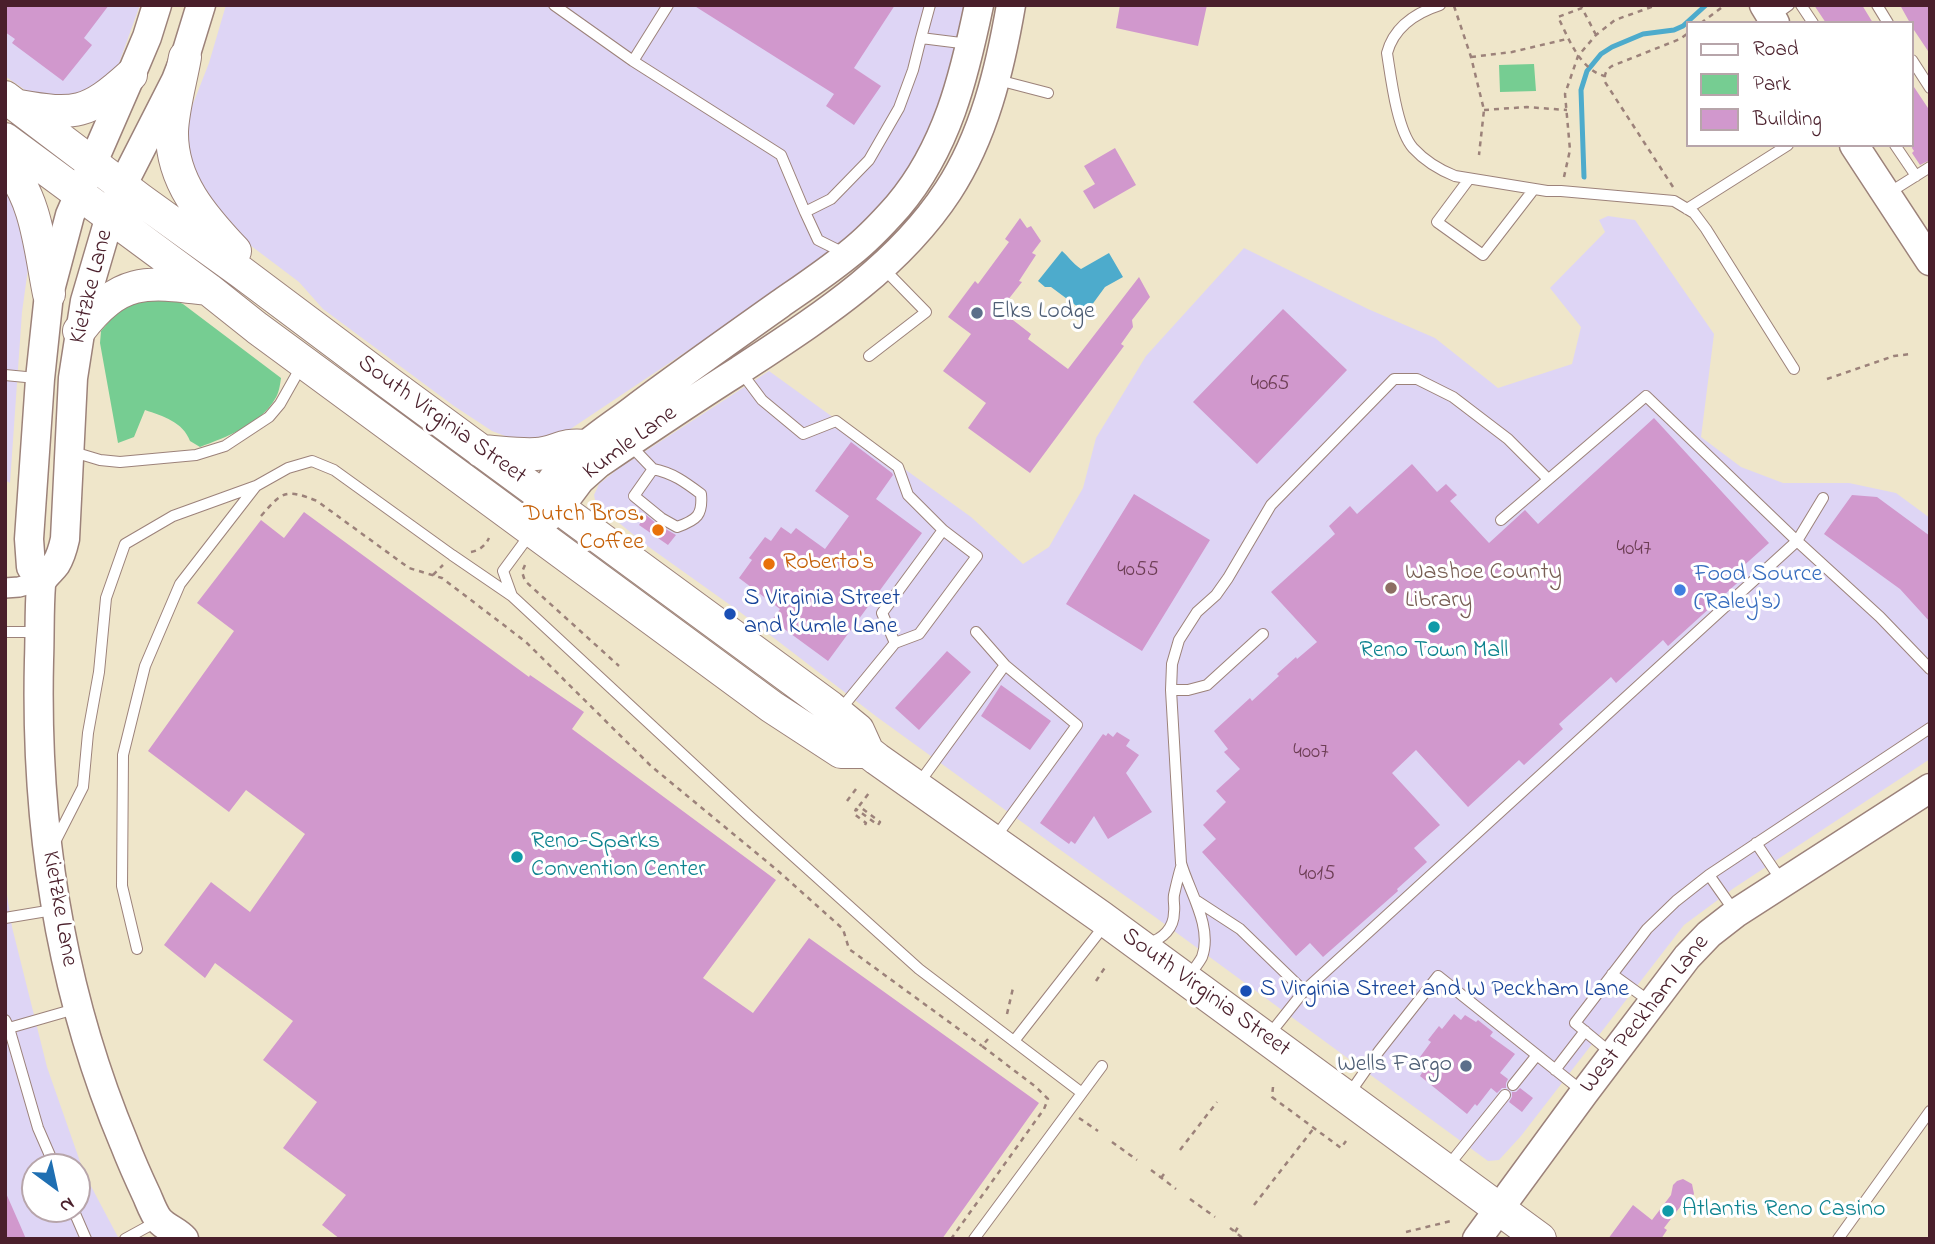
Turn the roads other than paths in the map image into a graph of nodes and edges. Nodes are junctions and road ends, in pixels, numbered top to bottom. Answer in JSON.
{"nodes":[{"id":1,"x":157,"y":5,"type":"edge"},
{"id":2,"x":201,"y":5,"type":"edge"},
{"id":3,"x":554,"y":5,"type":"edge"},
{"id":4,"x":668,"y":5,"type":"edge"},
{"id":5,"x":930,"y":5,"type":"edge"},
{"id":6,"x":979,"y":5,"type":"edge"},
{"id":7,"x":1011,"y":5,"type":"edge"},
{"id":8,"x":1440,"y":5,"type":"edge"},
{"id":9,"x":1801,"y":5,"type":"edge"},
{"id":10,"x":1877,"y":5,"type":"edge"},
{"id":11,"x":1811,"y":21,"type":"edge"},
{"id":12,"x":1887,"y":21,"type":"edge"},
{"id":13,"x":921,"y":38,"type":"junction"},
{"id":14,"x":970,"y":45,"type":"junction"},
{"id":15,"x":186,"y":57,"type":"junction"},
{"id":16,"x":632,"y":61,"type":"junction"},
{"id":17,"x":1914,"y":63,"type":"edge"},
{"id":18,"x":131,"y":75,"type":"junction"},
{"id":19,"x":996,"y":79,"type":"junction"},
{"id":20,"x":1930,"y":88,"type":"edge"},
{"id":21,"x":1048,"y":93,"type":"dead end"},
{"id":22,"x":11,"y":101,"type":"edge"},
{"id":23,"x":5,"y":139,"type":"edge"},
{"id":24,"x":1785,"y":147,"type":"edge"},
{"id":25,"x":1855,"y":147,"type":"edge"},
{"id":26,"x":1896,"y":147,"type":"edge"},
{"id":27,"x":5,"y":163,"type":"edge"},
{"id":28,"x":92,"y":163,"type":"junction"},
{"id":29,"x":1930,"y":167,"type":"edge"},
{"id":30,"x":1916,"y":176,"type":"junction"},
{"id":31,"x":1469,"y":179,"type":"junction"},
{"id":32,"x":122,"y":186,"type":"junction"},
{"id":33,"x":1534,"y":189,"type":"junction"},
{"id":34,"x":79,"y":193,"type":"junction"},
{"id":35,"x":1886,"y":194,"type":"junction"},
{"id":36,"x":1687,"y":209,"type":"junction"},
{"id":37,"x":804,"y":212,"type":"junction"},
{"id":38,"x":110,"y":216,"type":"junction"},
{"id":39,"x":848,"y":255,"type":"junction"},
{"id":40,"x":1930,"y":261,"type":"edge"},
{"id":41,"x":883,"y":268,"type":"junction"},
{"id":42,"x":208,"y":289,"type":"junction"},
{"id":43,"x":49,"y":294,"type":"junction"},
{"id":44,"x":286,"y":306,"type":"junction"},
{"id":45,"x":79,"y":331,"type":"junction"},
{"id":46,"x":869,"y":356,"type":"dead end"},
{"id":47,"x":304,"y":362,"type":"junction"},
{"id":48,"x":1794,"y":369,"type":"dead end"},
{"id":49,"x":740,"y":370,"type":"junction"},
{"id":50,"x":5,"y":375,"type":"edge"},
{"id":51,"x":40,"y":379,"type":"junction"},
{"id":52,"x":628,"y":443,"type":"junction"},
{"id":53,"x":585,"y":446,"type":"junction"},
{"id":54,"x":69,"y":451,"type":"junction"},
{"id":55,"x":481,"y":451,"type":"junction"},
{"id":56,"x":653,"y":469,"type":"junction"},
{"id":57,"x":1548,"y":479,"type":"junction"},
{"id":58,"x":256,"y":486,"type":"junction"},
{"id":59,"x":1823,"y":498,"type":"dead end"},
{"id":60,"x":550,"y":501,"type":"junction"},
{"id":61,"x":1501,"y":520,"type":"dead end"},
{"id":62,"x":533,"y":530,"type":"junction"},
{"id":63,"x":943,"y":530,"type":"junction"},
{"id":64,"x":1797,"y":541,"type":"junction"},
{"id":65,"x":41,"y":581,"type":"junction"},
{"id":66,"x":5,"y":589,"type":"edge"},
{"id":67,"x":512,"y":596,"type":"junction"},
{"id":68,"x":40,"y":631,"type":"junction"},
{"id":69,"x":5,"y":632,"type":"edge"},
{"id":70,"x":976,"y":632,"type":"dead end"},
{"id":71,"x":1263,"y":634,"type":"dead end"},
{"id":72,"x":895,"y":643,"type":"junction"},
{"id":73,"x":1005,"y":665,"type":"junction"},
{"id":74,"x":1930,"y":668,"type":"edge"},
{"id":75,"x":1171,"y":690,"type":"junction"},
{"id":76,"x":838,"y":713,"type":"junction"},
{"id":77,"x":1930,"y":728,"type":"edge"},
{"id":78,"x":868,"y":752,"type":"junction"},
{"id":79,"x":916,"y":787,"type":"junction"},
{"id":80,"x":1930,"y":788,"type":"edge"},
{"id":81,"x":993,"y":841,"type":"junction"},
{"id":82,"x":1756,"y":843,"type":"junction"},
{"id":83,"x":48,"y":855,"type":"junction"},
{"id":84,"x":1181,"y":863,"type":"junction"},
{"id":85,"x":1709,"y":875,"type":"junction"},
{"id":86,"x":1783,"y":883,"type":"junction"},
{"id":87,"x":1197,"y":901,"type":"junction"},
{"id":88,"x":56,"y":910,"type":"junction"},
{"id":89,"x":1736,"y":913,"type":"junction"},
{"id":90,"x":5,"y":918,"type":"edge"},
{"id":91,"x":1107,"y":922,"type":"junction"},
{"id":92,"x":1138,"y":945,"type":"junction"},
{"id":93,"x":137,"y":949,"type":"dead end"},
{"id":94,"x":1612,"y":974,"type":"junction"},
{"id":95,"x":1186,"y":980,"type":"junction"},
{"id":96,"x":1304,"y":991,"type":"junction"},
{"id":97,"x":1653,"y":1003,"type":"junction"},
{"id":98,"x":79,"y":1008,"type":"junction"},
{"id":99,"x":7,"y":1024,"type":"edge"},
{"id":100,"x":1585,"y":1031,"type":"junction"},
{"id":101,"x":1267,"y":1038,"type":"junction"},
{"id":102,"x":1014,"y":1041,"type":"junction"},
{"id":103,"x":1537,"y":1055,"type":"junction"},
{"id":104,"x":1613,"y":1055,"type":"junction"},
{"id":105,"x":1102,"y":1066,"type":"dead end"},
{"id":106,"x":1555,"y":1070,"type":"junction"},
{"id":107,"x":1513,"y":1084,"type":"dead end"},
{"id":108,"x":1082,"y":1093,"type":"junction"},
{"id":109,"x":1584,"y":1093,"type":"junction"},
{"id":110,"x":1505,"y":1095,"type":"dead end"},
{"id":111,"x":1347,"y":1097,"type":"junction"},
{"id":112,"x":1930,"y":1111,"type":"edge"},
{"id":113,"x":49,"y":1153,"type":"edge"},
{"id":114,"x":1445,"y":1169,"type":"junction"},
{"id":115,"x":1501,"y":1208,"type":"junction"},
{"id":116,"x":158,"y":1230,"type":"edge"},
{"id":117,"x":125,"y":1239,"type":"edge"},
{"id":118,"x":184,"y":1239,"type":"edge"},
{"id":119,"x":974,"y":1239,"type":"edge"},
{"id":120,"x":1478,"y":1239,"type":"edge"},
{"id":121,"x":1540,"y":1239,"type":"edge"},
{"id":122,"x":1838,"y":1239,"type":"edge"}],
"edges":[{"from":1,"to":18,"type":"street","name":"Kietzke Lane"},
{"from":2,"to":15,"type":"street","name":"Kietzke Lane"},
{"from":3,"to":16,"type":"lane"},
{"from":4,"to":16,"type":"lane"},
{"from":5,"to":13,"type":"lane"},
{"from":6,"to":14,"type":"street","name":"Kumle Lane"},
{"from":7,"to":19,"type":"street","name":"Kumle Lane"},
{"from":8,"to":31,"type":"lane"},
{"from":9,"to":11,"type":"lane"},
{"from":10,"to":12,"type":"lane"},
{"from":13,"to":14,"type":"lane"},
{"from":13,"to":37,"type":"lane"},
{"from":14,"to":39,"type":"street","name":"Kumle Lane"},
{"from":15,"to":32,"type":"street","name":"Kietzke Lane"},
{"from":15,"to":44,"type":"main road"},
{"from":16,"to":37,"type":"lane"},
{"from":17,"to":20,"type":"lane"},
{"from":18,"to":22,"type":"main road"},
{"from":18,"to":28,"type":"street","name":"Kietzke Lane"},
{"from":19,"to":21,"type":"lane"},
{"from":19,"to":41,"type":"street","name":"Kumle Lane"},
{"from":22,"to":28,"type":"main road","name":"South Virginia Street"},
{"from":23,"to":34,"type":"main road","name":"South Virginia Street"},
{"from":24,"to":36,"type":"lane"},
{"from":25,"to":35,"type":"street"},
{"from":26,"to":30,"type":"lane"},
{"from":27,"to":43,"type":"main road"},
{"from":28,"to":32,"type":"main road","name":"South Virginia Street"},
{"from":28,"to":34,"type":"street","name":"Kietzke Lane"},
{"from":29,"to":30,"type":"lane"},
{"from":30,"to":35,"type":"lane"},
{"from":31,"to":33,"type":"lane"},
{"from":31,"to":33,"type":"lane"},
{"from":32,"to":38,"type":"street","name":"Kietzke Lane"},
{"from":32,"to":44,"type":"main road","name":"South Virginia Street"},
{"from":33,"to":36,"type":"lane"},
{"from":34,"to":38,"type":"main road","name":"South Virginia Street"},
{"from":34,"to":43,"type":"street","name":"Kietzke Lane"},
{"from":35,"to":40,"type":"street"},
{"from":36,"to":48,"type":"lane"},
{"from":37,"to":39,"type":"lane"},
{"from":38,"to":42,"type":"main road","name":"South Virginia Street"},
{"from":38,"to":45,"type":"street","name":"Kietzke Lane"},
{"from":39,"to":41,"type":"street"},
{"from":39,"to":53,"type":"street","name":"Kumle Lane"},
{"from":41,"to":46,"type":"lane"},
{"from":41,"to":49,"type":"street","name":"Kumle Lane"},
{"from":42,"to":45,"type":"main road"},
{"from":42,"to":47,"type":"main road","name":"South Virginia Street"},
{"from":43,"to":51,"type":"street","name":"Kietzke Lane"},
{"from":44,"to":55,"type":"main road","name":"South Virginia Street"},
{"from":45,"to":54,"type":"street","name":"Kietzke Lane"},
{"from":47,"to":54,"type":"lane"},
{"from":47,"to":62,"type":"main road","name":"South Virginia Street"},
{"from":49,"to":52,"type":"street","name":"Kumle Lane"},
{"from":49,"to":63,"type":"lane"},
{"from":50,"to":51,"type":"lane"},
{"from":51,"to":65,"type":"street","name":"Kietzke Lane"},
{"from":52,"to":56,"type":"lane"},
{"from":52,"to":60,"type":"street","name":"Kumle Lane"},
{"from":53,"to":55,"type":"main road"},
{"from":53,"to":60,"type":"street","name":"Kumle Lane"},
{"from":54,"to":65,"type":"street","name":"Kietzke Lane"},
{"from":55,"to":60,"type":"main road","name":"South Virginia Street"},
{"from":56,"to":56,"type":"lane"},
{"from":57,"to":61,"type":"lane"},
{"from":57,"to":64,"type":"lane"},
{"from":57,"to":75,"type":"lane"},
{"from":58,"to":67,"type":"lane"},
{"from":58,"to":83,"type":"lane"},
{"from":58,"to":93,"type":"lane"},
{"from":59,"to":64,"type":"lane"},
{"from":60,"to":62,"type":"street","name":"Kumle Lane"},
{"from":60,"to":76,"type":"main road","name":"South Virginia Street"},
{"from":62,"to":67,"type":"lane"},
{"from":62,"to":78,"type":"main road","name":"South Virginia Street"},
{"from":63,"to":72,"type":"lane"},
{"from":63,"to":72,"type":"lane"},
{"from":64,"to":74,"type":"lane"},
{"from":64,"to":96,"type":"lane"},
{"from":65,"to":66,"type":"street"},
{"from":65,"to":68,"type":"street","name":"Kietzke Lane"},
{"from":67,"to":102,"type":"lane"},
{"from":68,"to":69,"type":"lane"},
{"from":68,"to":83,"type":"street","name":"Kietzke Lane"},
{"from":70,"to":73,"type":"lane"},
{"from":71,"to":75,"type":"lane"},
{"from":72,"to":76,"type":"lane"},
{"from":73,"to":79,"type":"lane"},
{"from":73,"to":81,"type":"lane"},
{"from":75,"to":84,"type":"lane"},
{"from":76,"to":78,"type":"main road","name":"South Virginia Street"},
{"from":77,"to":82,"type":"lane"},
{"from":78,"to":79,"type":"main road","name":"South Virginia Street"},
{"from":79,"to":81,"type":"main road","name":"South Virginia Street"},
{"from":80,"to":86,"type":"street","name":"West Peckham Lane"},
{"from":81,"to":91,"type":"main road","name":"South Virginia Street"},
{"from":82,"to":85,"type":"lane"},
{"from":82,"to":86,"type":"lane"},
{"from":83,"to":88,"type":"street","name":"Kietzke Lane"},
{"from":84,"to":87,"type":"lane"},
{"from":84,"to":92,"type":"lane"},
{"from":85,"to":89,"type":"lane"},
{"from":85,"to":94,"type":"lane"},
{"from":86,"to":89,"type":"street","name":"West Peckham Lane"},
{"from":87,"to":95,"type":"lane"},
{"from":87,"to":96,"type":"lane"},
{"from":88,"to":90,"type":"lane"},
{"from":88,"to":98,"type":"street","name":"Kietzke Lane"},
{"from":89,"to":97,"type":"street","name":"West Peckham Lane"},
{"from":91,"to":92,"type":"main road","name":"South Virginia Street"},
{"from":91,"to":102,"type":"lane"},
{"from":92,"to":95,"type":"main road","name":"South Virginia Street"},
{"from":94,"to":97,"type":"lane"},
{"from":94,"to":100,"type":"lane"},
{"from":95,"to":101,"type":"main road","name":"South Virginia Street"},
{"from":96,"to":101,"type":"lane"},
{"from":97,"to":104,"type":"street","name":"West Peckham Lane"},
{"from":98,"to":99,"type":"lane"},
{"from":98,"to":116,"type":"street","name":"Kietzke Lane"},
{"from":99,"to":113,"type":"lane"},
{"from":100,"to":104,"type":"lane"},
{"from":100,"to":106,"type":"lane"},
{"from":101,"to":111,"type":"main road","name":"South Virginia Street"},
{"from":102,"to":108,"type":"lane"},
{"from":103,"to":106,"type":"lane"},
{"from":103,"to":107,"type":"lane"},
{"from":103,"to":111,"type":"lane"},
{"from":104,"to":109,"type":"street","name":"West Peckham Lane"},
{"from":105,"to":108,"type":"lane"},
{"from":106,"to":109,"type":"lane"},
{"from":108,"to":119,"type":"lane"},
{"from":109,"to":115,"type":"street","name":"West Peckham Lane"},
{"from":110,"to":114,"type":"lane"},
{"from":111,"to":114,"type":"main road","name":"South Virginia Street"},
{"from":112,"to":122,"type":"lane"},
{"from":114,"to":115,"type":"main road","name":"South Virginia Street"},
{"from":115,"to":120,"type":"street","name":"West Peckham Lane"},
{"from":115,"to":121,"type":"main road","name":"South Virginia Street"},
{"from":116,"to":117,"type":"lane"},
{"from":116,"to":118,"type":"street","name":"Kietzke Lane"}]}
